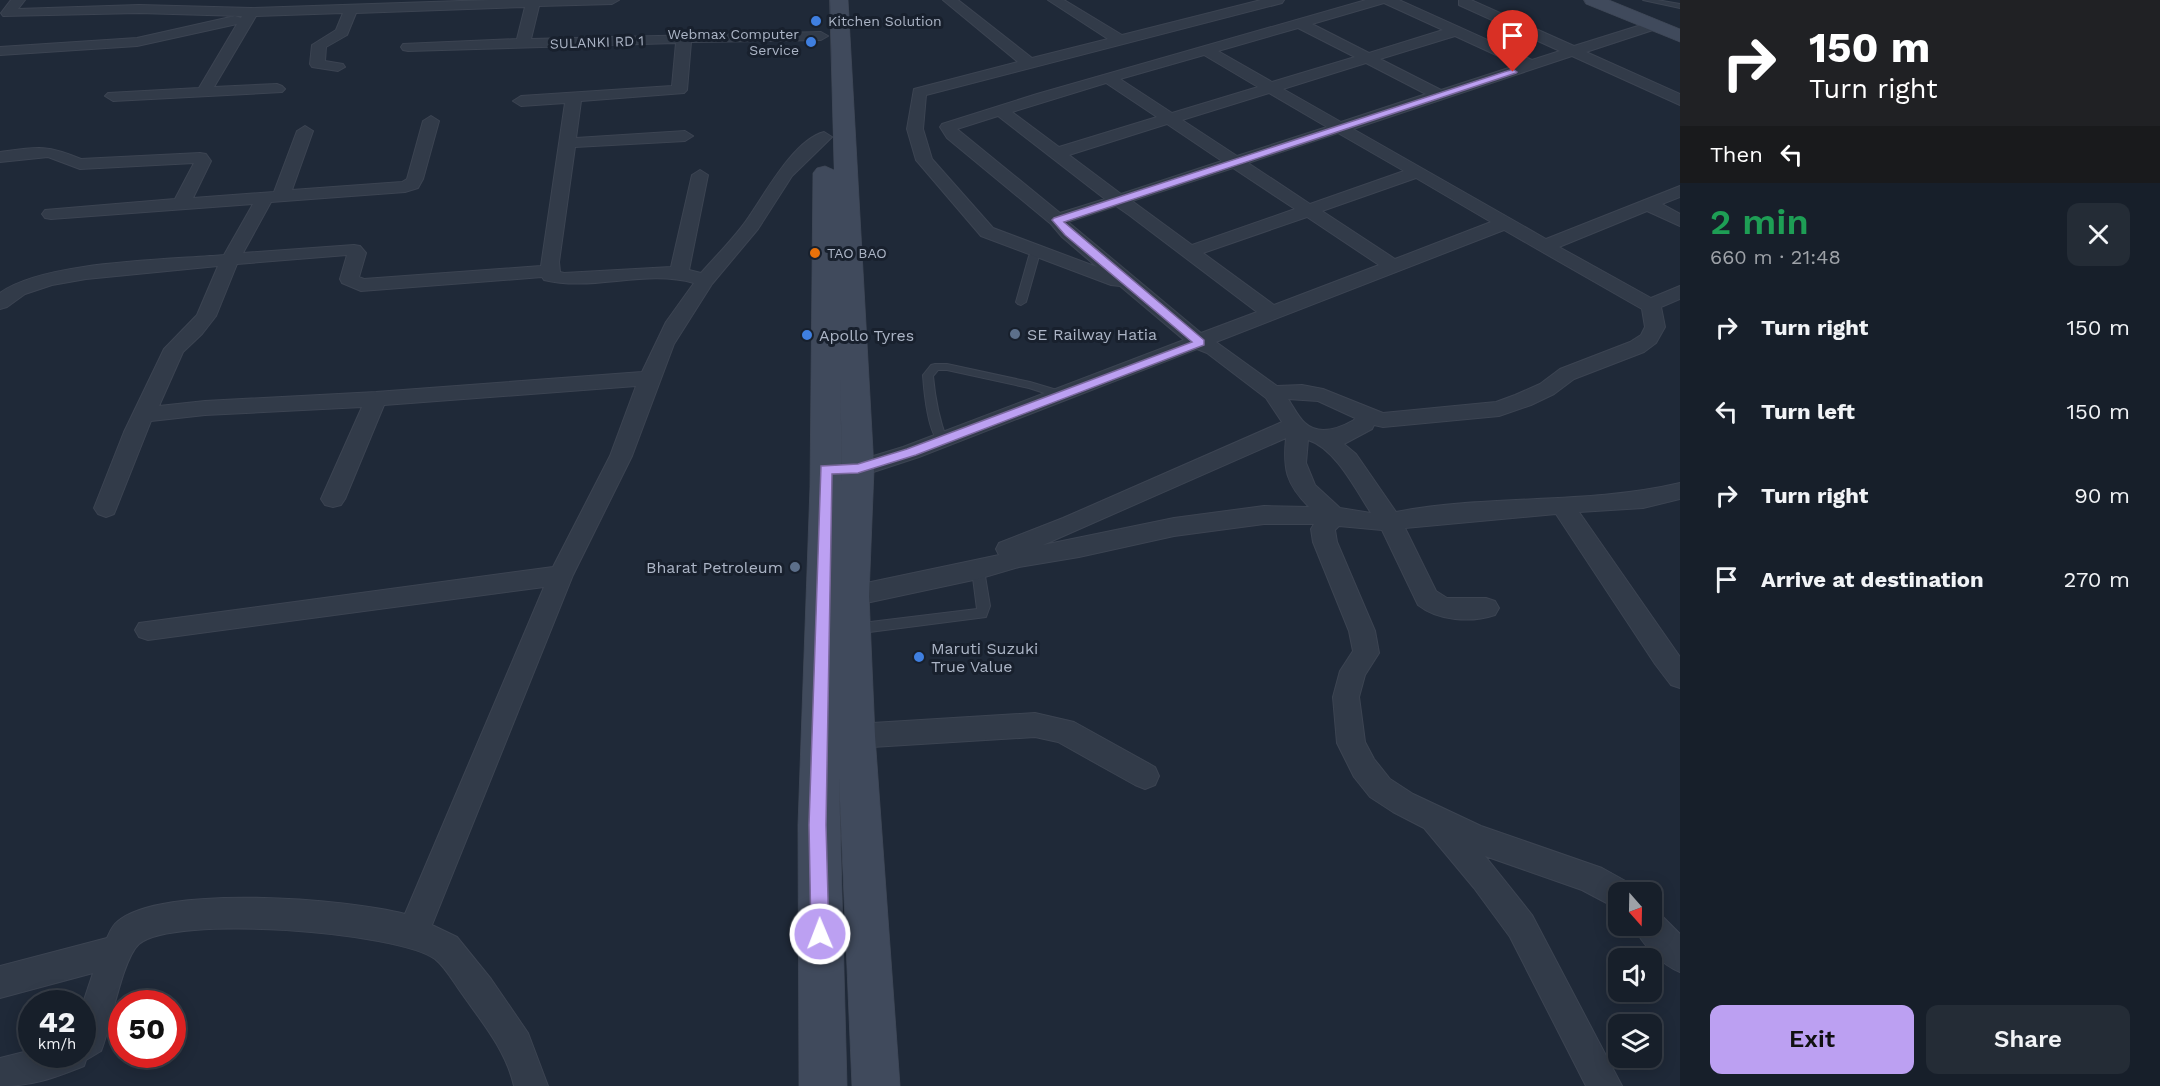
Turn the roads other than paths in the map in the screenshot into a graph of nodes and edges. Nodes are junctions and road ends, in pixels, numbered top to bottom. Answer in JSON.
{"nodes":[{"id":1,"x":18,"y":0,"type":"edge"},
{"id":2,"x":612,"y":0,"type":"edge"},
{"id":3,"x":820,"y":0,"type":"edge"},
{"id":4,"x":839,"y":0,"type":"edge"},
{"id":5,"x":950,"y":0,"type":"edge"},
{"id":6,"x":1055,"y":0,"type":"edge"},
{"id":7,"x":1224,"y":0,"type":"edge"},
{"id":8,"x":1277,"y":0,"type":"edge"},
{"id":9,"x":1381,"y":0,"type":"edge"},
{"id":10,"x":1388,"y":0,"type":"edge"},
{"id":11,"x":1593,"y":0,"type":"edge"},
{"id":12,"x":1646,"y":0,"type":"edge"},
{"id":13,"x":489,"y":1,"type":"edge"},
{"id":14,"x":533,"y":1,"type":"edge"},
{"id":15,"x":1464,"y":2,"type":"dead end"},
{"id":16,"x":1680,"y":6,"type":"edge"},
{"id":17,"x":1246,"y":8,"type":"junction"},
{"id":18,"x":351,"y":9,"type":"junction"},
{"id":19,"x":4,"y":13,"type":"edge"},
{"id":20,"x":249,"y":15,"type":"junction"},
{"id":21,"x":1299,"y":23,"type":"junction"},
{"id":22,"x":1654,"y":25,"type":"junction"},
{"id":23,"x":1456,"y":31,"type":"junction"},
{"id":24,"x":821,"y":36,"type":"junction"},
{"id":25,"x":1680,"y":36,"type":"edge"},
{"id":26,"x":684,"y":39,"type":"junction"},
{"id":27,"x":1120,"y":40,"type":"junction"},
{"id":28,"x":523,"y":45,"type":"junction"},
{"id":29,"x":408,"y":47,"type":"dead end"},
{"id":30,"x":1205,"y":50,"type":"junction"},
{"id":31,"x":0,"y":51,"type":"edge"},
{"id":32,"x":1572,"y":51,"type":"junction"},
{"id":33,"x":1366,"y":58,"type":"junction"},
{"id":34,"x":1030,"y":64,"type":"junction"},
{"id":35,"x":1531,"y":65,"type":"junction"},
{"id":36,"x":338,"y":68,"type":"dead end"},
{"id":37,"x":1108,"y":78,"type":"junction"},
{"id":38,"x":1272,"y":87,"type":"junction"},
{"id":39,"x":277,"y":89,"type":"dead end"},
{"id":40,"x":204,"y":92,"type":"junction"},
{"id":41,"x":113,"y":96,"type":"dead end"},
{"id":42,"x":1441,"y":96,"type":"junction"},
{"id":43,"x":574,"y":98,"type":"junction"},
{"id":44,"x":1680,"y":100,"type":"edge"},
{"id":45,"x":521,"y":101,"type":"dead end"},
{"id":46,"x":1000,"y":110,"type":"junction"},
{"id":47,"x":1169,"y":117,"type":"junction"},
{"id":48,"x":430,"y":121,"type":"dead end"},
{"id":49,"x":1344,"y":128,"type":"junction"},
{"id":50,"x":305,"y":130,"type":"dead end"},
{"id":51,"x":685,"y":136,"type":"dead end"},
{"id":52,"x":824,"y":137,"type":"junction"},
{"id":53,"x":568,"y":143,"type":"junction"},
{"id":54,"x":1057,"y":153,"type":"junction"},
{"id":55,"x":0,"y":157,"type":"edge"},
{"id":56,"x":1235,"y":162,"type":"junction"},
{"id":57,"x":1418,"y":172,"type":"junction"},
{"id":58,"x":700,"y":176,"type":"dead end"},
{"id":59,"x":1680,"y":191,"type":"edge"},
{"id":60,"x":273,"y":198,"type":"junction"},
{"id":61,"x":1118,"y":200,"type":"junction"},
{"id":62,"x":181,"y":204,"type":"junction"},
{"id":63,"x":1648,"y":204,"type":"junction"},
{"id":64,"x":1309,"y":212,"type":"junction"},
{"id":65,"x":51,"y":214,"type":"dead end"},
{"id":66,"x":1057,"y":220,"type":"junction"},
{"id":67,"x":1680,"y":221,"type":"edge"},
{"id":68,"x":1506,"y":223,"type":"junction"},
{"id":69,"x":1545,"y":246,"type":"junction"},
{"id":70,"x":1038,"y":250,"type":"junction"},
{"id":71,"x":1189,"y":252,"type":"junction"},
{"id":72,"x":230,"y":260,"type":"junction"},
{"id":73,"x":1393,"y":266,"type":"junction"},
{"id":74,"x":549,"y":271,"type":"junction"},
{"id":75,"x":679,"y":273,"type":"junction"},
{"id":76,"x":705,"y":280,"type":"junction"},
{"id":77,"x":1132,"y":286,"type":"junction"},
{"id":78,"x":1680,"y":292,"type":"edge"},
{"id":79,"x":0,"y":302,"type":"edge"},
{"id":80,"x":1021,"y":302,"type":"dead end"},
{"id":81,"x":1650,"y":305,"type":"junction"},
{"id":82,"x":1273,"y":314,"type":"junction"},
{"id":83,"x":1200,"y":343,"type":"junction"},
{"id":84,"x":649,"y":378,"type":"junction"},
{"id":85,"x":1274,"y":393,"type":"junction"},
{"id":86,"x":1063,"y":395,"type":"junction"},
{"id":87,"x":376,"y":399,"type":"junction"},
{"id":88,"x":144,"y":415,"type":"junction"},
{"id":89,"x":1366,"y":417,"type":"junction"},
{"id":90,"x":1296,"y":427,"type":"junction"},
{"id":91,"x":1337,"y":438,"type":"junction"},
{"id":92,"x":942,"y":440,"type":"junction"},
{"id":93,"x":826,"y":469,"type":"junction"},
{"id":94,"x":858,"y":469,"type":"junction"},
{"id":95,"x":1680,"y":491,"type":"edge"},
{"id":96,"x":333,"y":499,"type":"dead end"},
{"id":97,"x":1562,"y":505,"type":"junction"},
{"id":98,"x":106,"y":508,"type":"dead end"},
{"id":99,"x":1333,"y":516,"type":"junction"},
{"id":100,"x":1390,"y":522,"type":"junction"},
{"id":101,"x":1008,"y":549,"type":"dead end"},
{"id":102,"x":978,"y":570,"type":"junction"},
{"id":103,"x":561,"y":575,"type":"junction"},
{"id":104,"x":852,"y":596,"type":"junction"},
{"id":105,"x":1486,"y":608,"type":"dead end"},
{"id":106,"x":853,"y":629,"type":"junction"},
{"id":107,"x":148,"y":630,"type":"dead end"},
{"id":108,"x":1680,"y":677,"type":"edge"},
{"id":109,"x":856,"y":736,"type":"junction"},
{"id":110,"x":1145,"y":776,"type":"dead end"},
{"id":111,"x":1430,"y":816,"type":"junction"},
{"id":112,"x":1608,"y":888,"type":"edge"},
{"id":113,"x":413,"y":933,"type":"junction"},
{"id":114,"x":1660,"y":936,"type":"edge"},
{"id":115,"x":117,"y":951,"type":"junction"},
{"id":116,"x":1680,"y":956,"type":"edge"},
{"id":117,"x":0,"y":982,"type":"edge"},
{"id":118,"x":96,"y":1017,"type":"edge"},
{"id":119,"x":29,"y":1068,"type":"edge"},
{"id":120,"x":0,"y":1075,"type":"edge"},
{"id":121,"x":531,"y":1086,"type":"edge"},
{"id":122,"x":823,"y":1086,"type":"edge"},
{"id":123,"x":876,"y":1086,"type":"edge"},
{"id":124,"x":1605,"y":1086,"type":"edge"}],
"edges":[{"from":1,"to":19,"type":"street"},
{"from":2,"to":14,"type":"street"},
{"from":3,"to":24,"type":"main road"},
{"from":4,"to":94,"type":"main road"},
{"from":5,"to":34,"type":"street"},
{"from":6,"to":27,"type":"street"},
{"from":7,"to":17,"type":"street"},
{"from":8,"to":17,"type":"street"},
{"from":9,"to":21,"type":"street"},
{"from":10,"to":23,"type":"street"},
{"from":11,"to":22,"type":"main road"},
{"from":12,"to":16,"type":"lane"},
{"from":13,"to":14,"type":"street"},
{"from":13,"to":18,"type":"street"},
{"from":14,"to":28,"type":"street"},
{"from":15,"to":32,"type":"street"},
{"from":17,"to":27,"type":"street"},
{"from":18,"to":20,"type":"street"},
{"from":18,"to":36,"type":"street"},
{"from":19,"to":20,"type":"street"},
{"from":20,"to":31,"type":"street"},
{"from":20,"to":40,"type":"street"},
{"from":21,"to":30,"type":"street"},
{"from":21,"to":33,"type":"street"},
{"from":22,"to":25,"type":"main road"},
{"from":22,"to":32,"type":"street"},
{"from":23,"to":33,"type":"street"},
{"from":23,"to":35,"type":"street"},
{"from":24,"to":26,"type":"street","name":"SULANKI RD 1"},
{"from":24,"to":52,"type":"main road"},
{"from":26,"to":28,"type":"street","name":"SULANKI RD 1"},
{"from":26,"to":43,"type":"street"},
{"from":27,"to":34,"type":"street"},
{"from":28,"to":29,"type":"street","name":"SULANKI RD 1"},
{"from":30,"to":37,"type":"street"},
{"from":30,"to":38,"type":"street"},
{"from":32,"to":35,"type":"street"},
{"from":32,"to":44,"type":"street"},
{"from":33,"to":38,"type":"street"},
{"from":33,"to":42,"type":"street"},
{"from":34,"to":70,"type":"street"},
{"from":35,"to":42,"type":"street"},
{"from":37,"to":46,"type":"street"},
{"from":37,"to":47,"type":"street"},
{"from":38,"to":47,"type":"street"},
{"from":38,"to":49,"type":"street"},
{"from":39,"to":40,"type":"street"},
{"from":40,"to":41,"type":"street"},
{"from":42,"to":49,"type":"street"},
{"from":43,"to":45,"type":"street"},
{"from":43,"to":53,"type":"street"},
{"from":46,"to":54,"type":"street"},
{"from":46,"to":66,"type":"street"},
{"from":47,"to":54,"type":"street"},
{"from":47,"to":56,"type":"street"},
{"from":48,"to":60,"type":"street"},
{"from":49,"to":56,"type":"street"},
{"from":49,"to":57,"type":"street"},
{"from":50,"to":60,"type":"street"},
{"from":51,"to":53,"type":"street"},
{"from":52,"to":76,"type":"street"},
{"from":52,"to":93,"type":"main road"},
{"from":53,"to":74,"type":"street"},
{"from":54,"to":61,"type":"street"},
{"from":55,"to":62,"type":"street"},
{"from":56,"to":61,"type":"street"},
{"from":56,"to":64,"type":"street"},
{"from":57,"to":64,"type":"street"},
{"from":57,"to":68,"type":"street"},
{"from":58,"to":75,"type":"street"},
{"from":59,"to":63,"type":"street"},
{"from":60,"to":62,"type":"street"},
{"from":60,"to":72,"type":"street"},
{"from":61,"to":66,"type":"street"},
{"from":61,"to":71,"type":"street"},
{"from":62,"to":65,"type":"street"},
{"from":63,"to":67,"type":"street"},
{"from":63,"to":69,"type":"street"},
{"from":64,"to":71,"type":"street"},
{"from":64,"to":73,"type":"street"},
{"from":66,"to":77,"type":"street"},
{"from":68,"to":69,"type":"street"},
{"from":68,"to":73,"type":"street"},
{"from":69,"to":81,"type":"street"},
{"from":70,"to":77,"type":"street"},
{"from":70,"to":80,"type":"lane"},
{"from":71,"to":82,"type":"street"},
{"from":72,"to":74,"type":"street"},
{"from":72,"to":79,"type":"street"},
{"from":72,"to":88,"type":"street"},
{"from":73,"to":82,"type":"street"},
{"from":74,"to":75,"type":"street"},
{"from":75,"to":76,"type":"street"},
{"from":76,"to":84,"type":"street"},
{"from":77,"to":83,"type":"street"},
{"from":78,"to":81,"type":"street"},
{"from":81,"to":89,"type":"street"},
{"from":82,"to":83,"type":"street"},
{"from":83,"to":85,"type":"street"},
{"from":83,"to":86,"type":"street"},
{"from":84,"to":87,"type":"street"},
{"from":84,"to":103,"type":"street"},
{"from":85,"to":89,"type":"street"},
{"from":85,"to":90,"type":"street"},
{"from":86,"to":92,"type":"street"},
{"from":86,"to":92,"type":"lane"},
{"from":87,"to":88,"type":"street"},
{"from":87,"to":96,"type":"street"},
{"from":88,"to":98,"type":"street"},
{"from":89,"to":91,"type":"street"},
{"from":90,"to":91,"type":"street"},
{"from":90,"to":99,"type":"street"},
{"from":90,"to":101,"type":"street"},
{"from":91,"to":100,"type":"street"},
{"from":92,"to":94,"type":"street"},
{"from":93,"to":94,"type":"street"},
{"from":93,"to":122,"type":"main road"},
{"from":94,"to":104,"type":"main road"},
{"from":95,"to":97,"type":"street"},
{"from":97,"to":100,"type":"street"},
{"from":97,"to":108,"type":"street"},
{"from":99,"to":100,"type":"street"},
{"from":99,"to":102,"type":"street"},
{"from":99,"to":111,"type":"street"},
{"from":100,"to":105,"type":"street"},
{"from":102,"to":104,"type":"street"},
{"from":102,"to":106,"type":"lane"},
{"from":103,"to":107,"type":"street"},
{"from":103,"to":113,"type":"street"},
{"from":104,"to":106,"type":"main road"},
{"from":106,"to":109,"type":"main road"},
{"from":109,"to":110,"type":"street"},
{"from":109,"to":123,"type":"main road"},
{"from":111,"to":112,"type":"street"},
{"from":111,"to":124,"type":"street"},
{"from":113,"to":115,"type":"street"},
{"from":113,"to":121,"type":"street"},
{"from":114,"to":116,"type":"street"},
{"from":115,"to":117,"type":"street"},
{"from":115,"to":118,"type":"street"},
{"from":119,"to":120,"type":"street"}]}
